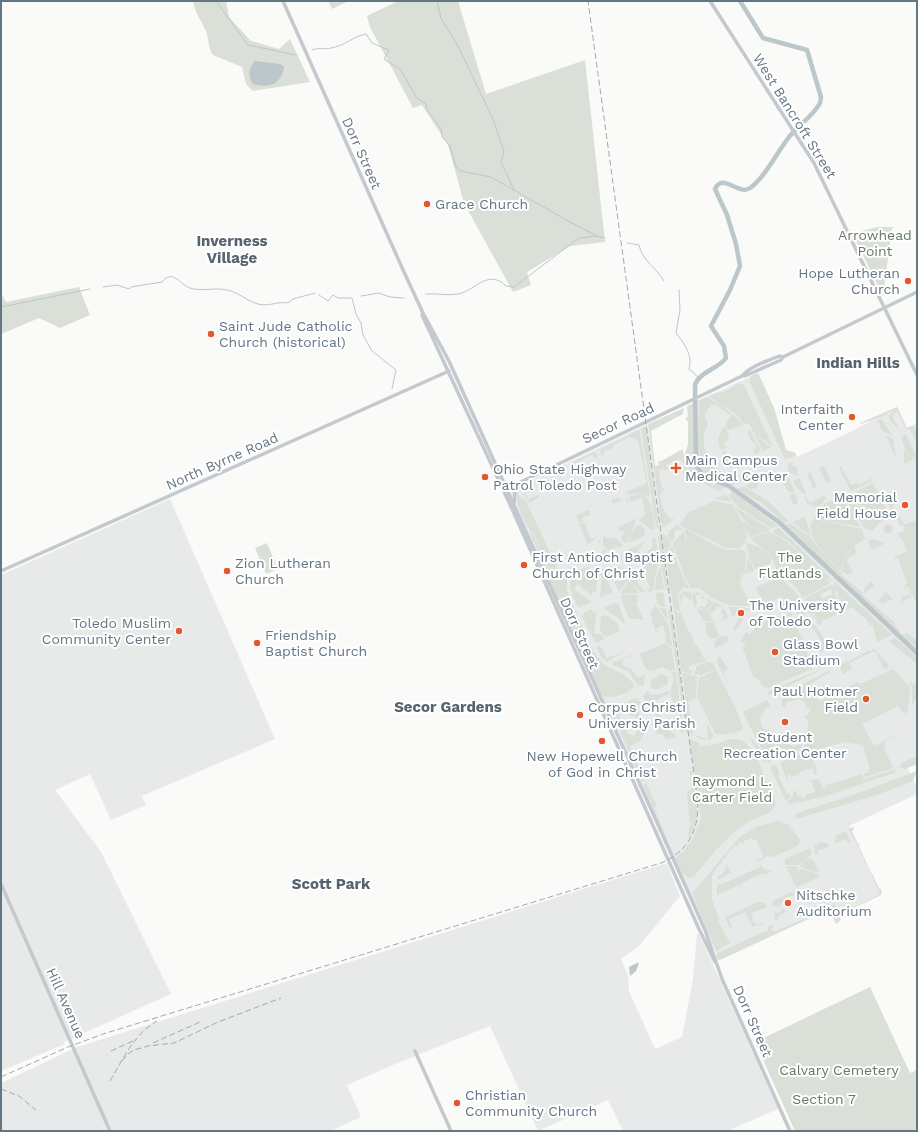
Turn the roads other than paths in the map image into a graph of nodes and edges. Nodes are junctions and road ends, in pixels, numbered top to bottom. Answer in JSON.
{"nodes":[{"id":1,"x":283,"y":1,"type":"edge"},
{"id":2,"x":710,"y":1,"type":"edge"},
{"id":3,"x":917,"y":292,"type":"edge"},
{"id":4,"x":884,"y":308,"type":"junction"},
{"id":5,"x":450,"y":371,"type":"junction"},
{"id":6,"x":917,"y":375,"type":"edge"},
{"id":7,"x":522,"y":482,"type":"junction"},
{"id":8,"x":505,"y":490,"type":"junction"},
{"id":9,"x":514,"y":506,"type":"junction"},
{"id":10,"x":534,"y":554,"type":"junction"},
{"id":11,"x":1,"y":571,"type":"edge"},
{"id":12,"x":561,"y":619,"type":"junction"},
{"id":13,"x":575,"y":640,"type":"junction"},
{"id":14,"x":630,"y":772,"type":"junction"},
{"id":15,"x":645,"y":795,"type":"junction"},
{"id":16,"x":1,"y":884,"type":"edge"},
{"id":17,"x":700,"y":928,"type":"junction"},
{"id":18,"x":709,"y":941,"type":"junction"},
{"id":19,"x":716,"y":963,"type":"junction"},
{"id":20,"x":415,"y":1051,"type":"dead end"},
{"id":21,"x":110,"y":1131,"type":"edge"},
{"id":22,"x":451,"y":1131,"type":"edge"},
{"id":23,"x":790,"y":1131,"type":"edge"}],
"edges":[{"from":1,"to":5,"type":"main road","name":"Dorr Street"},
{"from":2,"to":4,"type":"main road","name":"West Bancroft Street"},
{"from":3,"to":4,"type":"main road","name":"Secor Road"},
{"from":4,"to":6,"type":"main road","name":"West Bancroft Street"},
{"from":4,"to":7,"type":"main road","name":"Secor Road"},
{"from":5,"to":8,"type":"main road","name":"Dorr Street"},
{"from":5,"to":11,"type":"main road","name":"North Byrne Road"},
{"from":7,"to":8,"type":"main road","name":"Secor Road"},
{"from":7,"to":9,"type":"main road"},
{"from":8,"to":9,"type":"main road","name":"Dorr Street"},
{"from":8,"to":10,"type":"main road","name":"Dorr Street"},
{"from":9,"to":10,"type":"main road","name":"Dorr Street"},
{"from":10,"to":12,"type":"main road","name":"Dorr Street"},
{"from":10,"to":13,"type":"main road","name":"Dorr Street"},
{"from":12,"to":13,"type":"main road"},
{"from":12,"to":14,"type":"main road","name":"Dorr Street"},
{"from":13,"to":15,"type":"main road","name":"Dorr Street"},
{"from":14,"to":15,"type":"main road"},
{"from":14,"to":17,"type":"main road","name":"Dorr Street"},
{"from":15,"to":18,"type":"main road","name":"Dorr Street"},
{"from":16,"to":21,"type":"main road","name":"Hill Avenue"},
{"from":17,"to":18,"type":"main road"},
{"from":17,"to":19,"type":"main road","name":"Dorr Street"},
{"from":18,"to":19,"type":"main road","name":"Dorr Street"},
{"from":19,"to":23,"type":"main road","name":"Dorr Street"},
{"from":20,"to":22,"type":"main road"}]}
